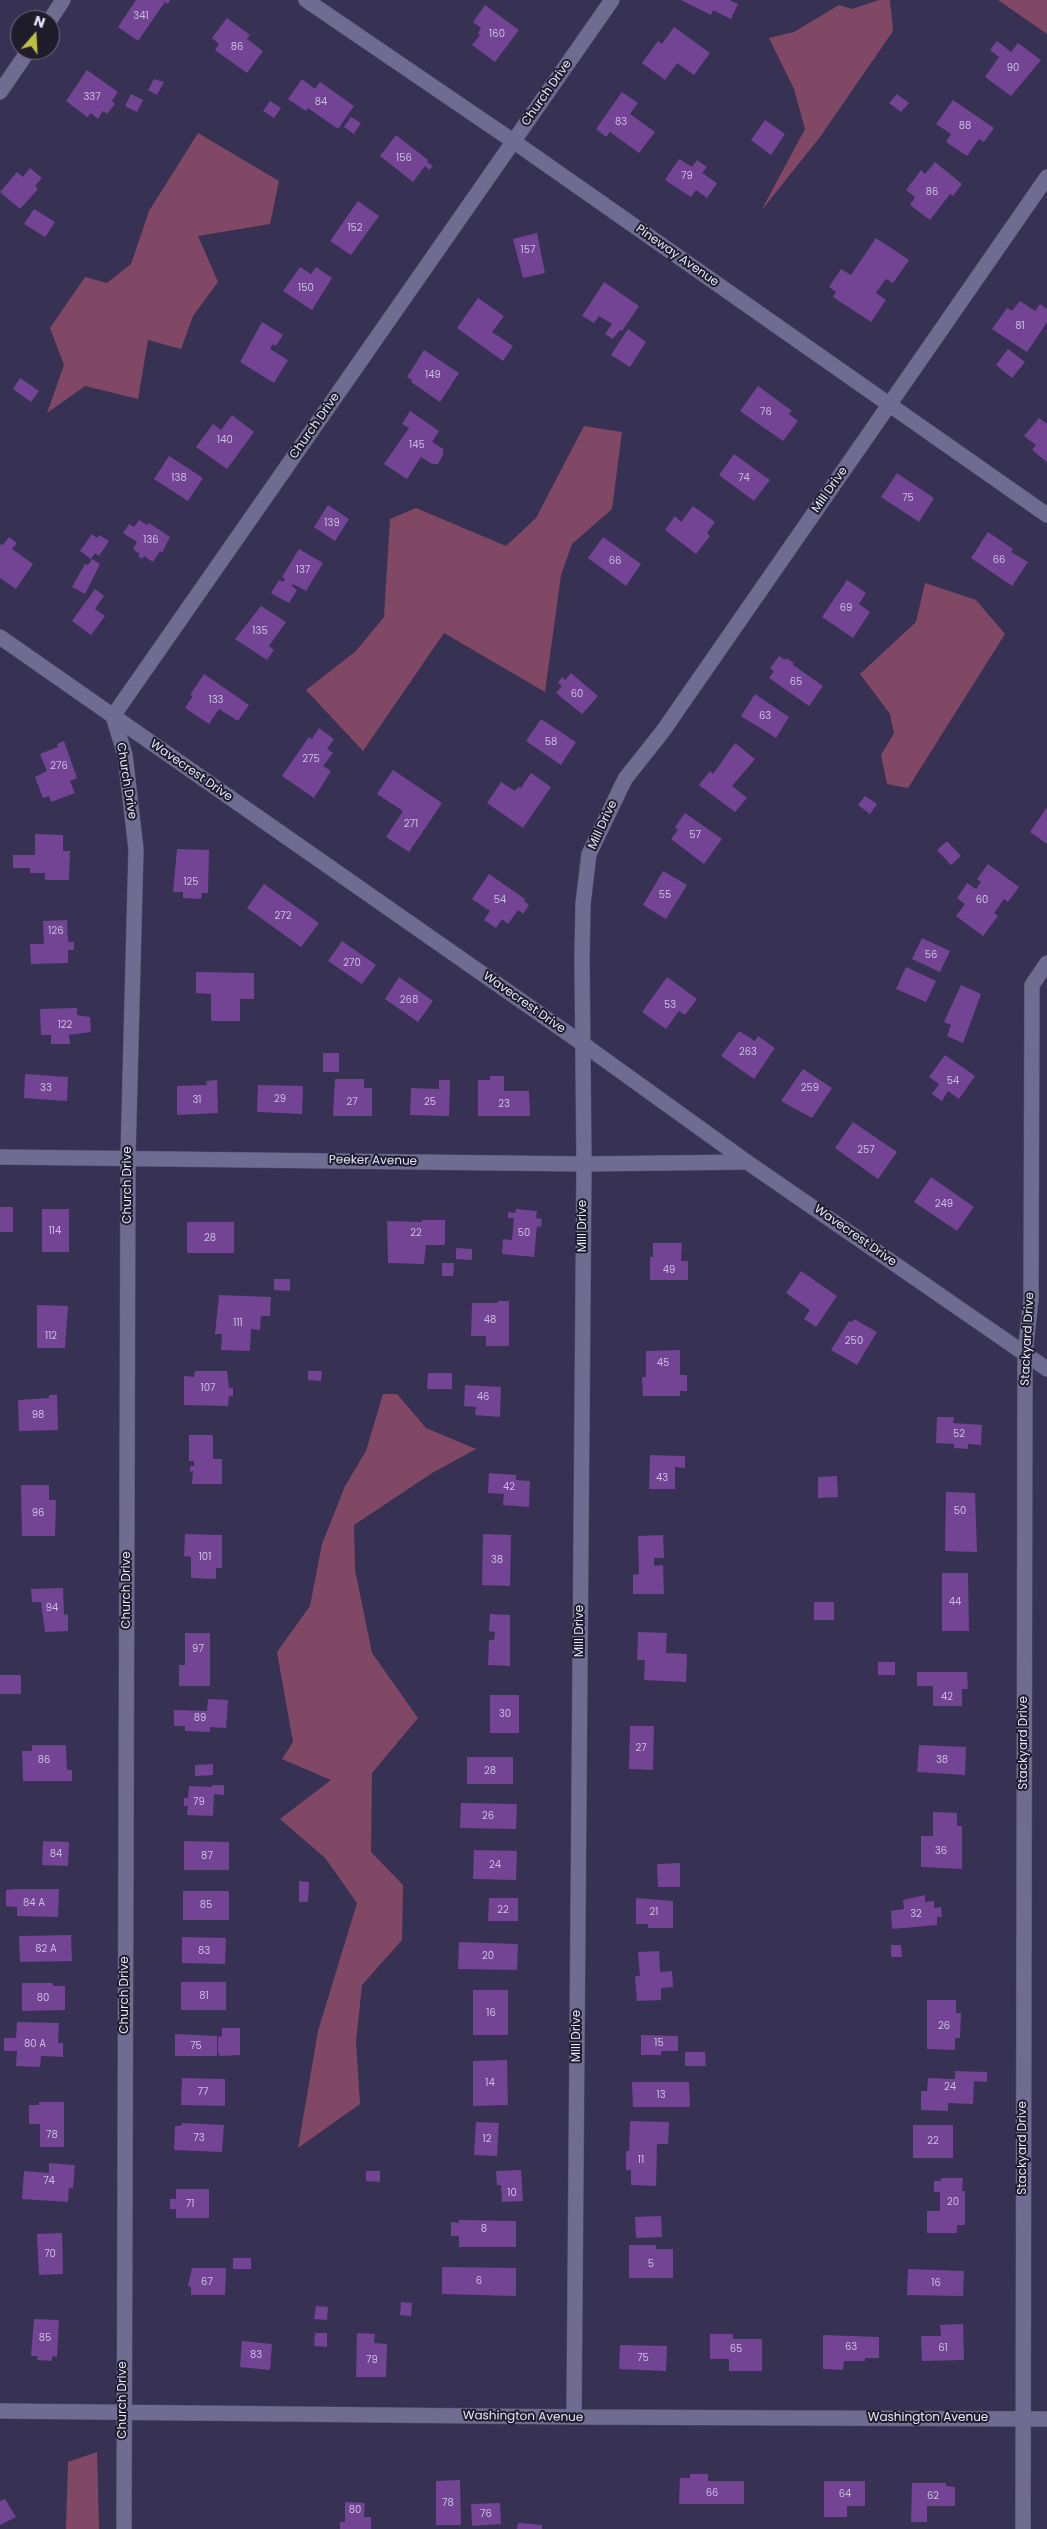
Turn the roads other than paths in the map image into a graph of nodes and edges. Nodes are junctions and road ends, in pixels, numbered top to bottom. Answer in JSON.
{"nodes":[{"id":1,"x":306,"y":0,"type":"edge"},
{"id":2,"x":612,"y":0,"type":"edge"},
{"id":3,"x":22,"y":60,"type":"edge"},
{"id":4,"x":0,"y":92,"type":"edge"},
{"id":5,"x":513,"y":141,"type":"junction"},
{"id":6,"x":1047,"y":176,"type":"edge"},
{"id":7,"x":890,"y":404,"type":"junction"},
{"id":8,"x":1047,"y":515,"type":"edge"},
{"id":9,"x":0,"y":636,"type":"edge"},
{"id":10,"x":113,"y":716,"type":"junction"},
{"id":11,"x":1047,"y":963,"type":"edge"},
{"id":12,"x":583,"y":1044,"type":"junction"},
{"id":13,"x":0,"y":1157,"type":"edge"},
{"id":14,"x":128,"y":1157,"type":"junction"},
{"id":15,"x":747,"y":1162,"type":"junction"},
{"id":16,"x":584,"y":1164,"type":"junction"},
{"id":17,"x":1025,"y":1354,"type":"junction"},
{"id":18,"x":1047,"y":1368,"type":"edge"},
{"id":19,"x":0,"y":2412,"type":"edge"},
{"id":20,"x":123,"y":2412,"type":"junction"},
{"id":21,"x":574,"y":2417,"type":"junction"},
{"id":22,"x":1023,"y":2419,"type":"junction"},
{"id":23,"x":1047,"y":2419,"type":"edge"},
{"id":24,"x":124,"y":2529,"type":"edge"},
{"id":25,"x":1023,"y":2529,"type":"edge"}],
"edges":[{"from":1,"to":5,"type":"street","name":"Pineway Avenue"},
{"from":2,"to":5,"type":"street","name":"Church Drive"},
{"from":3,"to":4,"type":"street"},
{"from":5,"to":7,"type":"street","name":"Pineway Avenue"},
{"from":5,"to":10,"type":"street","name":"Church Drive"},
{"from":6,"to":7,"type":"street","name":"Mill Drive"},
{"from":7,"to":8,"type":"street","name":"Pineway Avenue"},
{"from":7,"to":12,"type":"street","name":"Mill Drive"},
{"from":9,"to":10,"type":"street","name":"Wavecrest Drive"},
{"from":10,"to":12,"type":"street","name":"Wavecrest Drive"},
{"from":10,"to":14,"type":"street","name":"Church Drive"},
{"from":11,"to":17,"type":"street","name":"Stackyard Drive"},
{"from":12,"to":15,"type":"street","name":"Wavecrest Drive"},
{"from":12,"to":16,"type":"street","name":"Mill Drive"},
{"from":13,"to":14,"type":"street","name":"Peeker Avenue"},
{"from":14,"to":16,"type":"street","name":"Peeker Avenue"},
{"from":14,"to":20,"type":"street","name":"Church Drive"},
{"from":15,"to":16,"type":"street","name":"Peeker Avenue"},
{"from":15,"to":17,"type":"street","name":"Wavecrest Drive"},
{"from":16,"to":21,"type":"street","name":"Mill Drive"},
{"from":17,"to":18,"type":"street","name":"Wavecrest Drive"},
{"from":17,"to":22,"type":"street","name":"Stackyard Drive"},
{"from":19,"to":20,"type":"street","name":"Washington Avenue"},
{"from":20,"to":21,"type":"street","name":"Washington Avenue"},
{"from":20,"to":24,"type":"street","name":"Church Drive"},
{"from":21,"to":22,"type":"street","name":"Washington Avenue"},
{"from":22,"to":23,"type":"street","name":"Washington Avenue"},
{"from":22,"to":25,"type":"street","name":"Stackyard Drive"}]}
